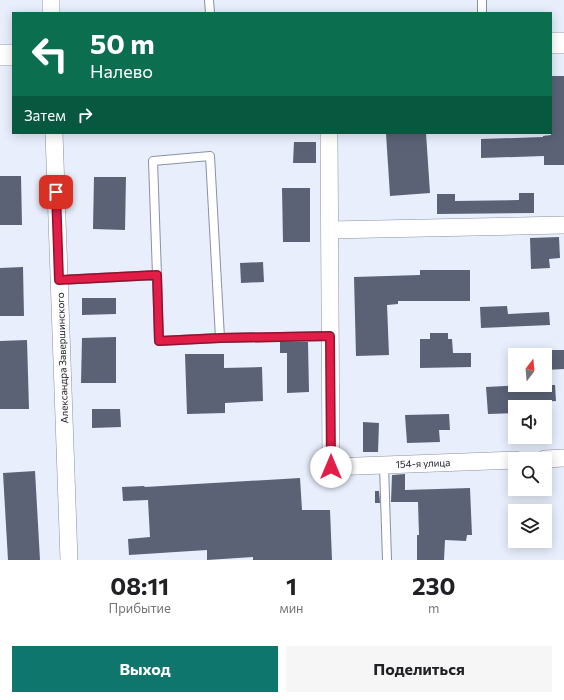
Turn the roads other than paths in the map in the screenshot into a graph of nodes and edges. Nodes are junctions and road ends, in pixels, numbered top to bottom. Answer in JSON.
{"nodes":[{"id":1,"x":51,"y":0,"type":"edge"},
{"id":2,"x":209,"y":0,"type":"edge"},
{"id":3,"x":482,"y":0,"type":"edge"},
{"id":4,"x":51,"y":12,"type":"edge"},
{"id":5,"x":210,"y":12,"type":"edge"},
{"id":6,"x":482,"y":12,"type":"edge"},
{"id":7,"x":564,"y":42,"type":"edge"},
{"id":8,"x":552,"y":43,"type":"edge"},
{"id":9,"x":0,"y":55,"type":"edge"},
{"id":10,"x":12,"y":55,"type":"edge"},
{"id":11,"x":54,"y":134,"type":"edge"},
{"id":12,"x":329,"y":134,"type":"edge"},
{"id":13,"x":564,"y":225,"type":"edge"},
{"id":14,"x":330,"y":230,"type":"junction"},
{"id":15,"x":157,"y":275,"type":"junction"},
{"id":16,"x":59,"y":280,"type":"junction"},
{"id":17,"x":330,"y":336,"type":"junction"},
{"id":18,"x":220,"y":338,"type":"junction"},
{"id":19,"x":564,"y":458,"type":"edge"},
{"id":20,"x":552,"y":459,"type":"edge"},
{"id":21,"x":508,"y":460,"type":"edge"},
{"id":22,"x":384,"y":465,"type":"junction"},
{"id":23,"x":69,"y":560,"type":"edge"},
{"id":24,"x":387,"y":560,"type":"edge"}],
"edges":[{"from":1,"to":4,"type":"street"},
{"from":2,"to":5,"type":"lane"},
{"from":3,"to":6,"type":"lane"},
{"from":7,"to":8,"type":"street"},
{"from":9,"to":10,"type":"street"},
{"from":11,"to":16,"type":"street","name":"Александра Завершинского"},
{"from":12,"to":14,"type":"street"},
{"from":13,"to":14,"type":"street"},
{"from":14,"to":17,"type":"street"},
{"from":15,"to":16,"type":"lane"},
{"from":15,"to":18,"type":"lane"},
{"from":15,"to":18,"type":"lane"},
{"from":16,"to":23,"type":"street","name":"Александра Завершинского"},
{"from":17,"to":18,"type":"lane"},
{"from":17,"to":22,"type":"street","name":"154-я улица"},
{"from":19,"to":20,"type":"street"},
{"from":21,"to":22,"type":"street","name":"154-я улица"},
{"from":22,"to":24,"type":"lane"}]}
